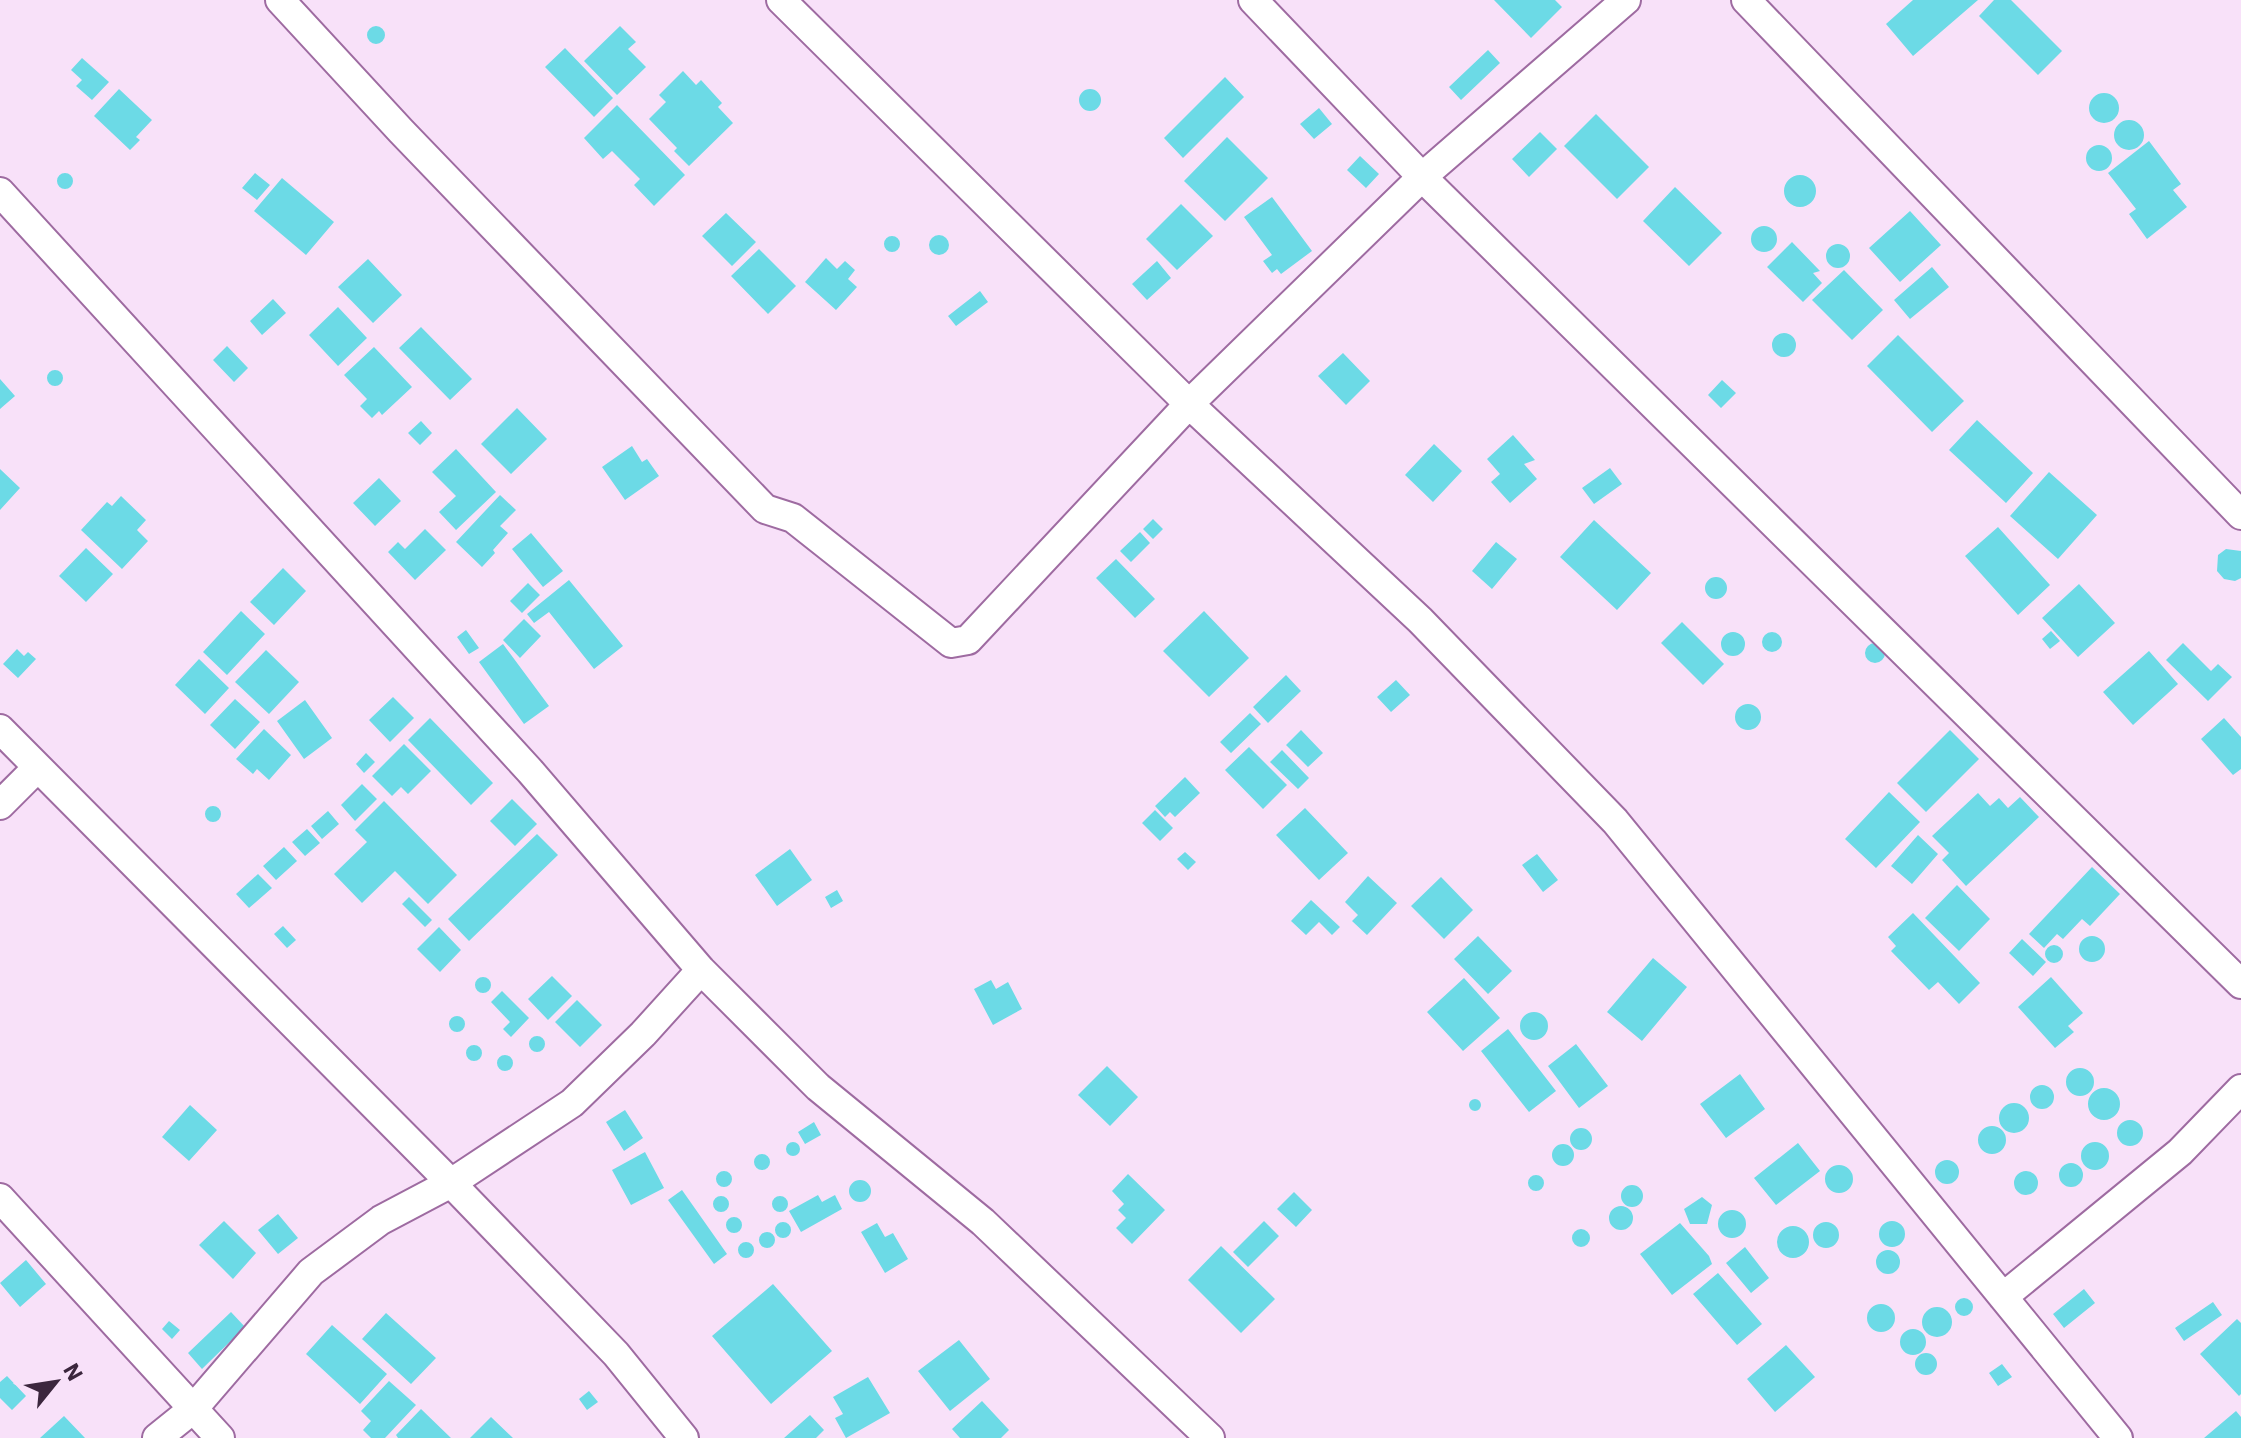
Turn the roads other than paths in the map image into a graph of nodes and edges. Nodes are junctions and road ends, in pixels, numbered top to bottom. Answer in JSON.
{"nodes":[{"id":1,"x":280,"y":0,"type":"edge"},
{"id":2,"x":781,"y":0,"type":"edge"},
{"id":3,"x":1253,"y":0,"type":"edge"},
{"id":4,"x":1626,"y":0,"type":"edge"},
{"id":5,"x":1746,"y":0,"type":"edge"},
{"id":6,"x":1422,"y":177,"type":"junction"},
{"id":7,"x":0,"y":192,"type":"edge"},
{"id":8,"x":1189,"y":404,"type":"junction"},
{"id":9,"x":2241,"y":515,"type":"edge"},
{"id":10,"x":0,"y":729,"type":"edge"},
{"id":11,"x":37,"y":768,"type":"junction"},
{"id":12,"x":0,"y":805,"type":"edge"},
{"id":13,"x":701,"y":970,"type":"junction"},
{"id":14,"x":2241,"y":984,"type":"edge"},
{"id":15,"x":2241,"y":1089,"type":"edge"},
{"id":16,"x":451,"y":1183,"type":"junction"},
{"id":17,"x":0,"y":1198,"type":"edge"},
{"id":18,"x":2003,"y":1297,"type":"junction"},
{"id":19,"x":193,"y":1409,"type":"junction"},
{"id":20,"x":157,"y":1438,"type":"edge"},
{"id":21,"x":220,"y":1438,"type":"edge"},
{"id":22,"x":684,"y":1438,"type":"edge"},
{"id":23,"x":1210,"y":1438,"type":"edge"},
{"id":24,"x":2118,"y":1438,"type":"edge"}],
"edges":[{"from":1,"to":8,"type":"street"},
{"from":2,"to":8,"type":"street"},
{"from":3,"to":6,"type":"street"},
{"from":4,"to":6,"type":"street"},
{"from":5,"to":9,"type":"street"},
{"from":6,"to":8,"type":"street"},
{"from":6,"to":14,"type":"street"},
{"from":7,"to":13,"type":"street"},
{"from":8,"to":18,"type":"street"},
{"from":10,"to":11,"type":"street"},
{"from":11,"to":12,"type":"street"},
{"from":11,"to":16,"type":"street"},
{"from":13,"to":16,"type":"street"},
{"from":13,"to":23,"type":"street"},
{"from":15,"to":18,"type":"street"},
{"from":16,"to":19,"type":"street"},
{"from":16,"to":22,"type":"street"},
{"from":17,"to":19,"type":"street"},
{"from":18,"to":24,"type":"street"},
{"from":19,"to":20,"type":"street"},
{"from":19,"to":21,"type":"street"}]}
